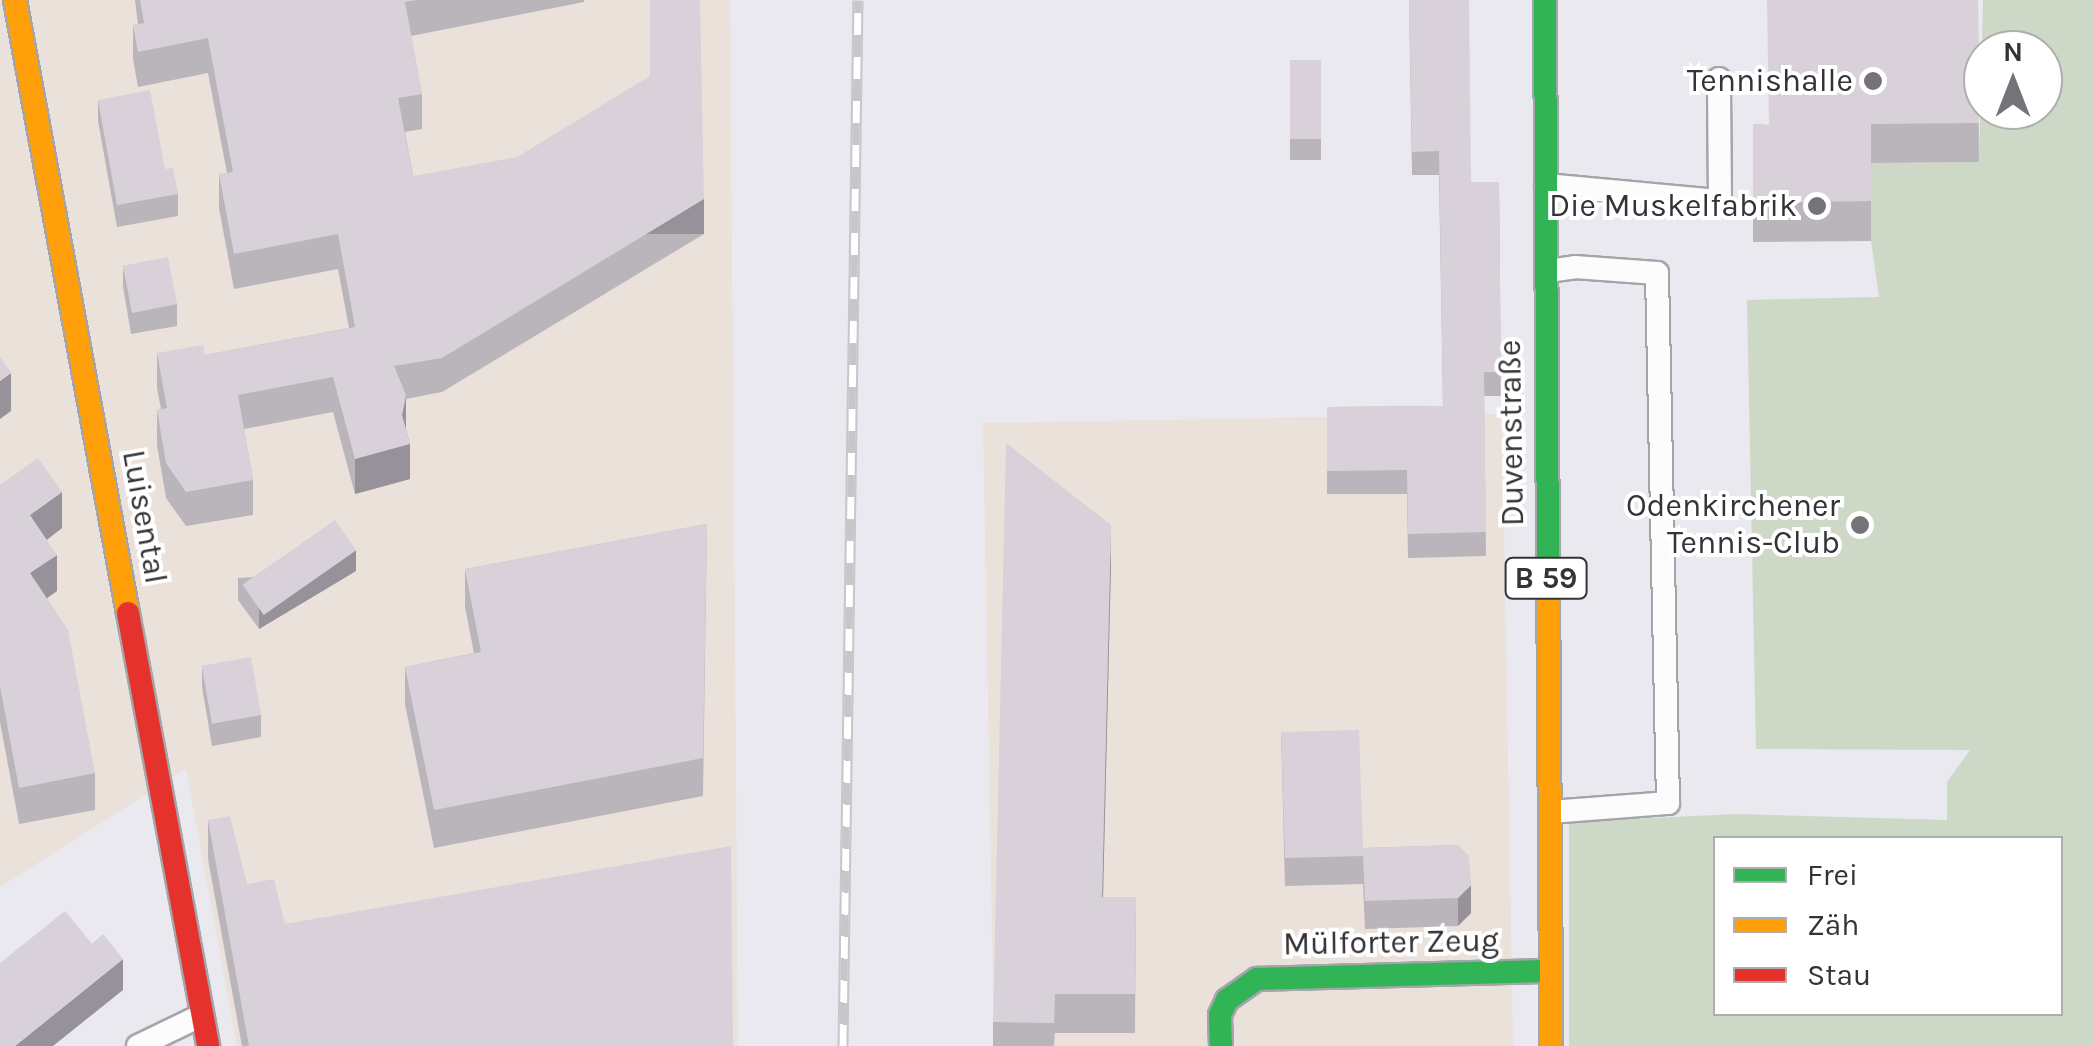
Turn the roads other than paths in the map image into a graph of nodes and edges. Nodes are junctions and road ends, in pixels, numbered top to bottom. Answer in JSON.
{"nodes":[{"id":1,"x":1545,"y":0,"type":"edge"},
{"id":2,"x":19,"y":1,"type":"edge"},
{"id":3,"x":1718,"y":79,"type":"dead end"},
{"id":4,"x":1542,"y":185,"type":"junction"},
{"id":5,"x":1543,"y":272,"type":"junction"},
{"id":6,"x":1552,"y":812,"type":"junction"},
{"id":7,"x":1552,"y":970,"type":"junction"},
{"id":8,"x":202,"y":1014,"type":"junction"},
{"id":9,"x":138,"y":1046,"type":"edge"},
{"id":10,"x":208,"y":1046,"type":"edge"},
{"id":11,"x":1221,"y":1046,"type":"edge"},
{"id":12,"x":1551,"y":1046,"type":"edge"}],
"edges":[{"from":1,"to":4,"type":"street","name":"Duvenstraße","number":"B 59"},
{"from":2,"to":8,"type":"street","name":"Luisental"},
{"from":3,"to":4,"type":"lane"},
{"from":4,"to":5,"type":"street","name":"Duvenstraße","number":"B 59"},
{"from":5,"to":6,"type":"street","name":"Duvenstraße","number":"B 59"},
{"from":5,"to":6,"type":"lane"},
{"from":6,"to":7,"type":"street","name":"Duvenstraße","number":"B 59"},
{"from":7,"to":11,"type":"street","name":"Mülforter Zeug"},
{"from":7,"to":12,"type":"street","name":"Duvenstraße","number":"B 59"},
{"from":8,"to":9,"type":"lane"},
{"from":8,"to":10,"type":"street","name":"Luisental"}]}
